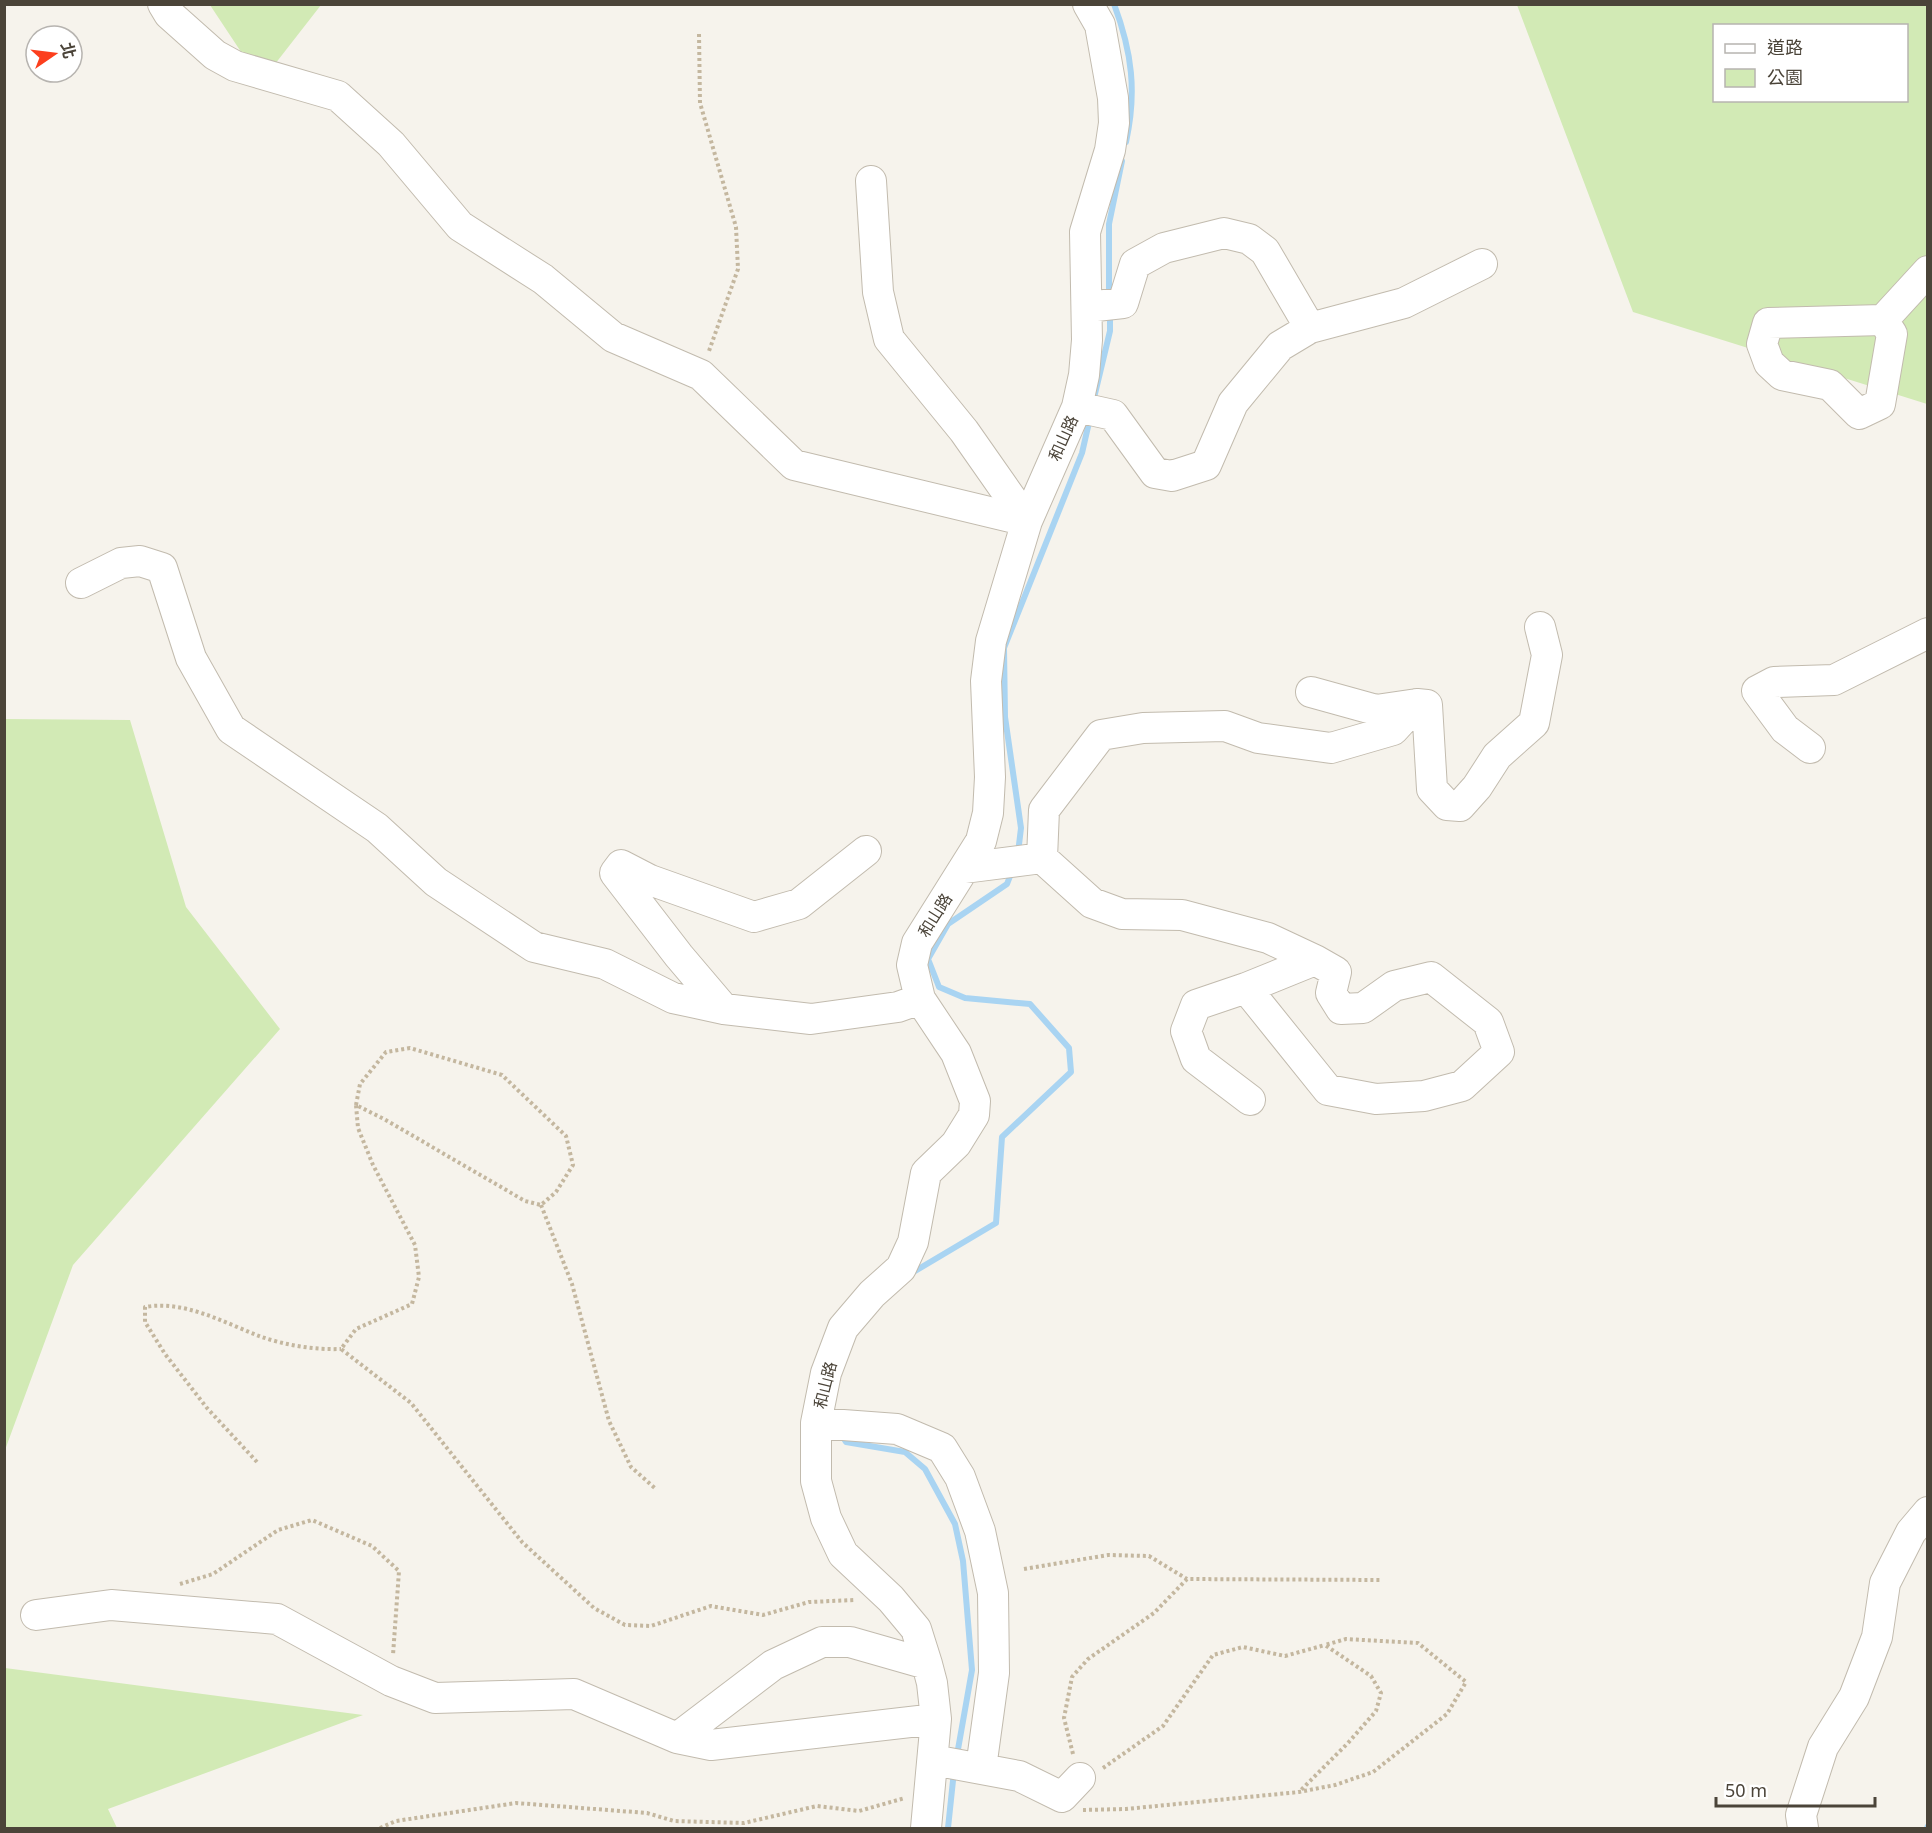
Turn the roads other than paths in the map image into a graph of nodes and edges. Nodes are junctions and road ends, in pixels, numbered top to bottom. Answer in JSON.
{"nodes":[{"id":1,"x":163,"y":4,"type":"edge"},
{"id":2,"x":1089,"y":4,"type":"edge"},
{"id":3,"x":871,"y":181,"type":"dead end"},
{"id":4,"x":1482,"y":264,"type":"dead end"},
{"id":5,"x":1928,"y":271,"type":"edge"},
{"id":6,"x":1087,"y":307,"type":"junction"},
{"id":7,"x":1882,"y":320,"type":"dead end"},
{"id":8,"x":1310,"y":328,"type":"junction"},
{"id":9,"x":1077,"y":407,"type":"junction"},
{"id":10,"x":1027,"y":521,"type":"junction"},
{"id":11,"x":81,"y":583,"type":"dead end"},
{"id":12,"x":1540,"y":627,"type":"dead end"},
{"id":13,"x":1928,"y":633,"type":"edge"},
{"id":14,"x":1311,"y":692,"type":"dead end"},
{"id":15,"x":1417,"y":704,"type":"junction"},
{"id":16,"x":1810,"y":748,"type":"dead end"},
{"id":17,"x":866,"y":851,"type":"dead end"},
{"id":18,"x":1042,"y":858,"type":"junction"},
{"id":19,"x":964,"y":868,"type":"junction"},
{"id":20,"x":1316,"y":960,"type":"junction"},
{"id":21,"x":1246,"y":987,"type":"junction"},
{"id":22,"x":920,"y":999,"type":"junction"},
{"id":23,"x":724,"y":1009,"type":"junction"},
{"id":24,"x":1250,"y":1100,"type":"dead end"},
{"id":25,"x":816,"y":1423,"type":"junction"},
{"id":26,"x":1928,"y":1512,"type":"edge"},
{"id":27,"x":36,"y":1615,"type":"dead end"},
{"id":28,"x":927,"y":1664,"type":"junction"},
{"id":29,"x":936,"y":1719,"type":"junction"},
{"id":30,"x":677,"y":1738,"type":"junction"},
{"id":31,"x":933,"y":1760,"type":"junction"},
{"id":32,"x":981,"y":1768,"type":"junction"},
{"id":33,"x":1071,"y":1787,"type":"road end"},
{"id":34,"x":926,"y":1828,"type":"edge"},
{"id":35,"x":1803,"y":1828,"type":"edge"}],
"edges":[{"from":1,"to":10,"type":"street"},
{"from":2,"to":6,"type":"street","name":"和山路"},
{"from":3,"to":10,"type":"street"},
{"from":4,"to":8,"type":"street"},
{"from":5,"to":7,"type":"street"},
{"from":6,"to":8,"type":"street"},
{"from":6,"to":9,"type":"street","name":"和山路"},
{"from":8,"to":9,"type":"street"},
{"from":9,"to":10,"type":"street","name":"和山路"},
{"from":10,"to":19,"type":"street","name":"和山路"},
{"from":11,"to":23,"type":"street"},
{"from":12,"to":15,"type":"street"},
{"from":13,"to":16,"type":"street"},
{"from":14,"to":15,"type":"street"},
{"from":15,"to":18,"type":"street"},
{"from":17,"to":23,"type":"street"},
{"from":18,"to":19,"type":"street"},
{"from":18,"to":20,"type":"street"},
{"from":19,"to":22,"type":"street","name":"和山路"},
{"from":20,"to":21,"type":"street"},
{"from":20,"to":21,"type":"street"},
{"from":21,"to":24,"type":"street"},
{"from":22,"to":23,"type":"street"},
{"from":22,"to":25,"type":"street","name":"和山路"},
{"from":25,"to":28,"type":"street","name":"和山路"},
{"from":25,"to":32,"type":"street"},
{"from":26,"to":35,"type":"street"},
{"from":27,"to":30,"type":"street"},
{"from":28,"to":29,"type":"street","name":"和山路"},
{"from":28,"to":30,"type":"street"},
{"from":29,"to":30,"type":"street"},
{"from":29,"to":31,"type":"street","name":"和山路"},
{"from":31,"to":32,"type":"street"},
{"from":31,"to":34,"type":"street","name":"和山路"},
{"from":32,"to":33,"type":"street"}]}
